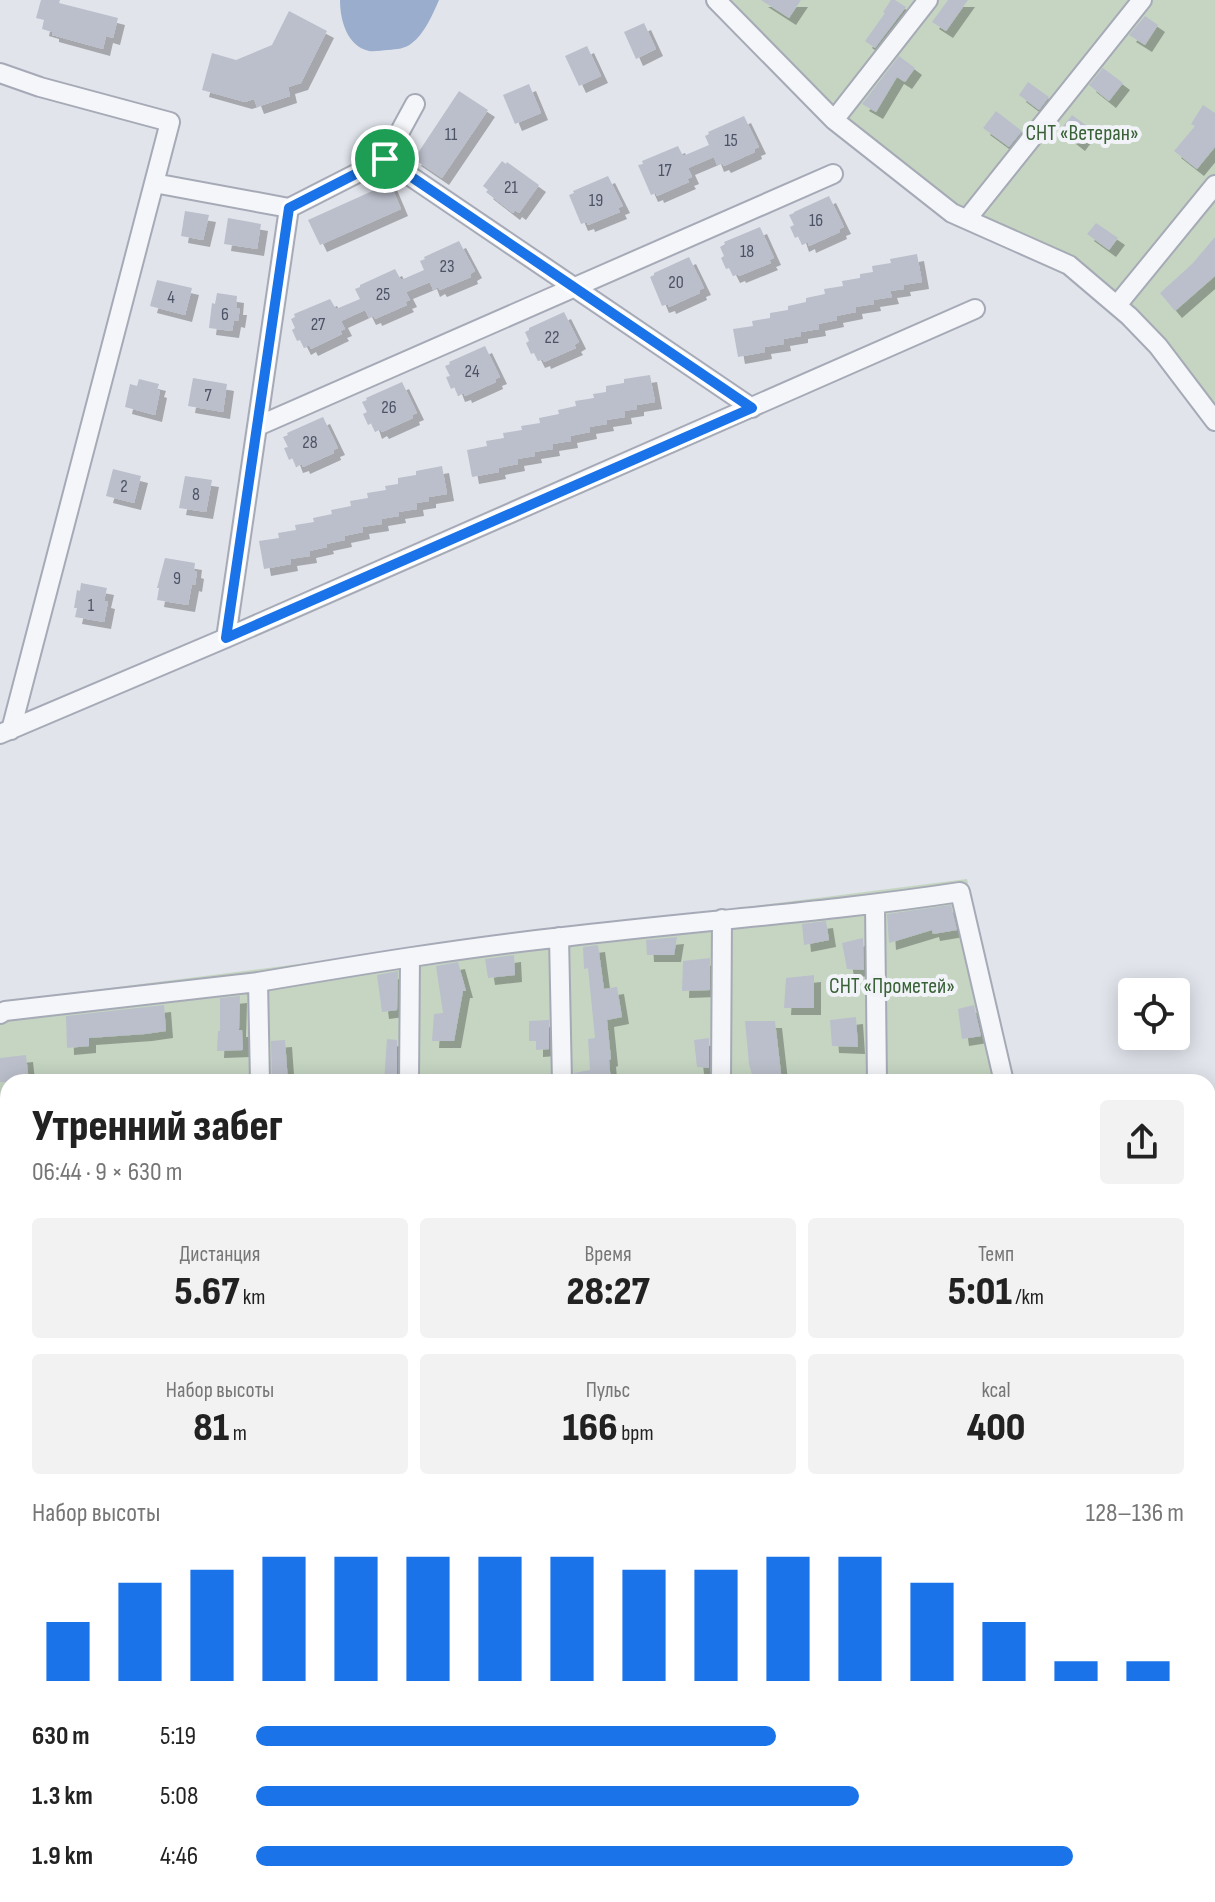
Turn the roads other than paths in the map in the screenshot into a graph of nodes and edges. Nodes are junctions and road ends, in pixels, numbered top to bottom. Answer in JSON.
{"nodes":[{"id":1,"x":716,"y":0,"type":"edge"},
{"id":2,"x":928,"y":0,"type":"edge"},
{"id":3,"x":1142,"y":0,"type":"edge"},
{"id":4,"x":0,"y":73,"type":"edge"},
{"id":5,"x":415,"y":104,"type":"dead end"},
{"id":6,"x":834,"y":120,"type":"junction"},
{"id":7,"x":385,"y":159,"type":"junction"},
{"id":8,"x":833,"y":174,"type":"dead end"},
{"id":9,"x":154,"y":183,"type":"junction"},
{"id":10,"x":1215,"y":185,"type":"edge"},
{"id":11,"x":289,"y":208,"type":"junction"},
{"id":12,"x":967,"y":219,"type":"junction"},
{"id":13,"x":574,"y":286,"type":"junction"},
{"id":14,"x":1117,"y":305,"type":"junction"},
{"id":15,"x":975,"y":309,"type":"dead end"},
{"id":16,"x":752,"y":408,"type":"junction"},
{"id":17,"x":1215,"y":421,"type":"edge"},
{"id":18,"x":258,"y":426,"type":"junction"},
{"id":19,"x":226,"y":638,"type":"junction"},
{"id":20,"x":6,"y":732,"type":"edge"},
{"id":21,"x":875,"y":905,"type":"junction"},
{"id":22,"x":722,"y":919,"type":"junction"},
{"id":23,"x":559,"y":937,"type":"junction"},
{"id":24,"x":410,"y":958,"type":"junction"},
{"id":25,"x":258,"y":982,"type":"junction"},
{"id":26,"x":0,"y":1014,"type":"edge"},
{"id":27,"x":260,"y":1074,"type":"edge"},
{"id":28,"x":409,"y":1074,"type":"edge"},
{"id":29,"x":562,"y":1074,"type":"edge"},
{"id":30,"x":721,"y":1074,"type":"edge"},
{"id":31,"x":877,"y":1074,"type":"edge"},
{"id":32,"x":1002,"y":1074,"type":"edge"}],
"edges":[{"from":1,"to":6,"type":"street"},
{"from":2,"to":6,"type":"street"},
{"from":3,"to":12,"type":"street"},
{"from":4,"to":9,"type":"street"},
{"from":5,"to":7,"type":"street"},
{"from":6,"to":12,"type":"street"},
{"from":7,"to":11,"type":"street"},
{"from":7,"to":13,"type":"street"},
{"from":8,"to":13,"type":"street"},
{"from":9,"to":11,"type":"street"},
{"from":9,"to":20,"type":"street"},
{"from":10,"to":14,"type":"street"},
{"from":11,"to":18,"type":"street"},
{"from":12,"to":14,"type":"street"},
{"from":13,"to":16,"type":"street"},
{"from":13,"to":18,"type":"street"},
{"from":14,"to":17,"type":"street"},
{"from":15,"to":16,"type":"street"},
{"from":16,"to":19,"type":"street"},
{"from":18,"to":19,"type":"street"},
{"from":19,"to":20,"type":"street"},
{"from":21,"to":22,"type":"street"},
{"from":21,"to":31,"type":"street"},
{"from":21,"to":32,"type":"street"},
{"from":22,"to":23,"type":"street"},
{"from":22,"to":30,"type":"street"},
{"from":23,"to":24,"type":"street"},
{"from":23,"to":29,"type":"street"},
{"from":24,"to":25,"type":"street"},
{"from":24,"to":28,"type":"street"},
{"from":25,"to":26,"type":"street"},
{"from":25,"to":27,"type":"street"}]}
